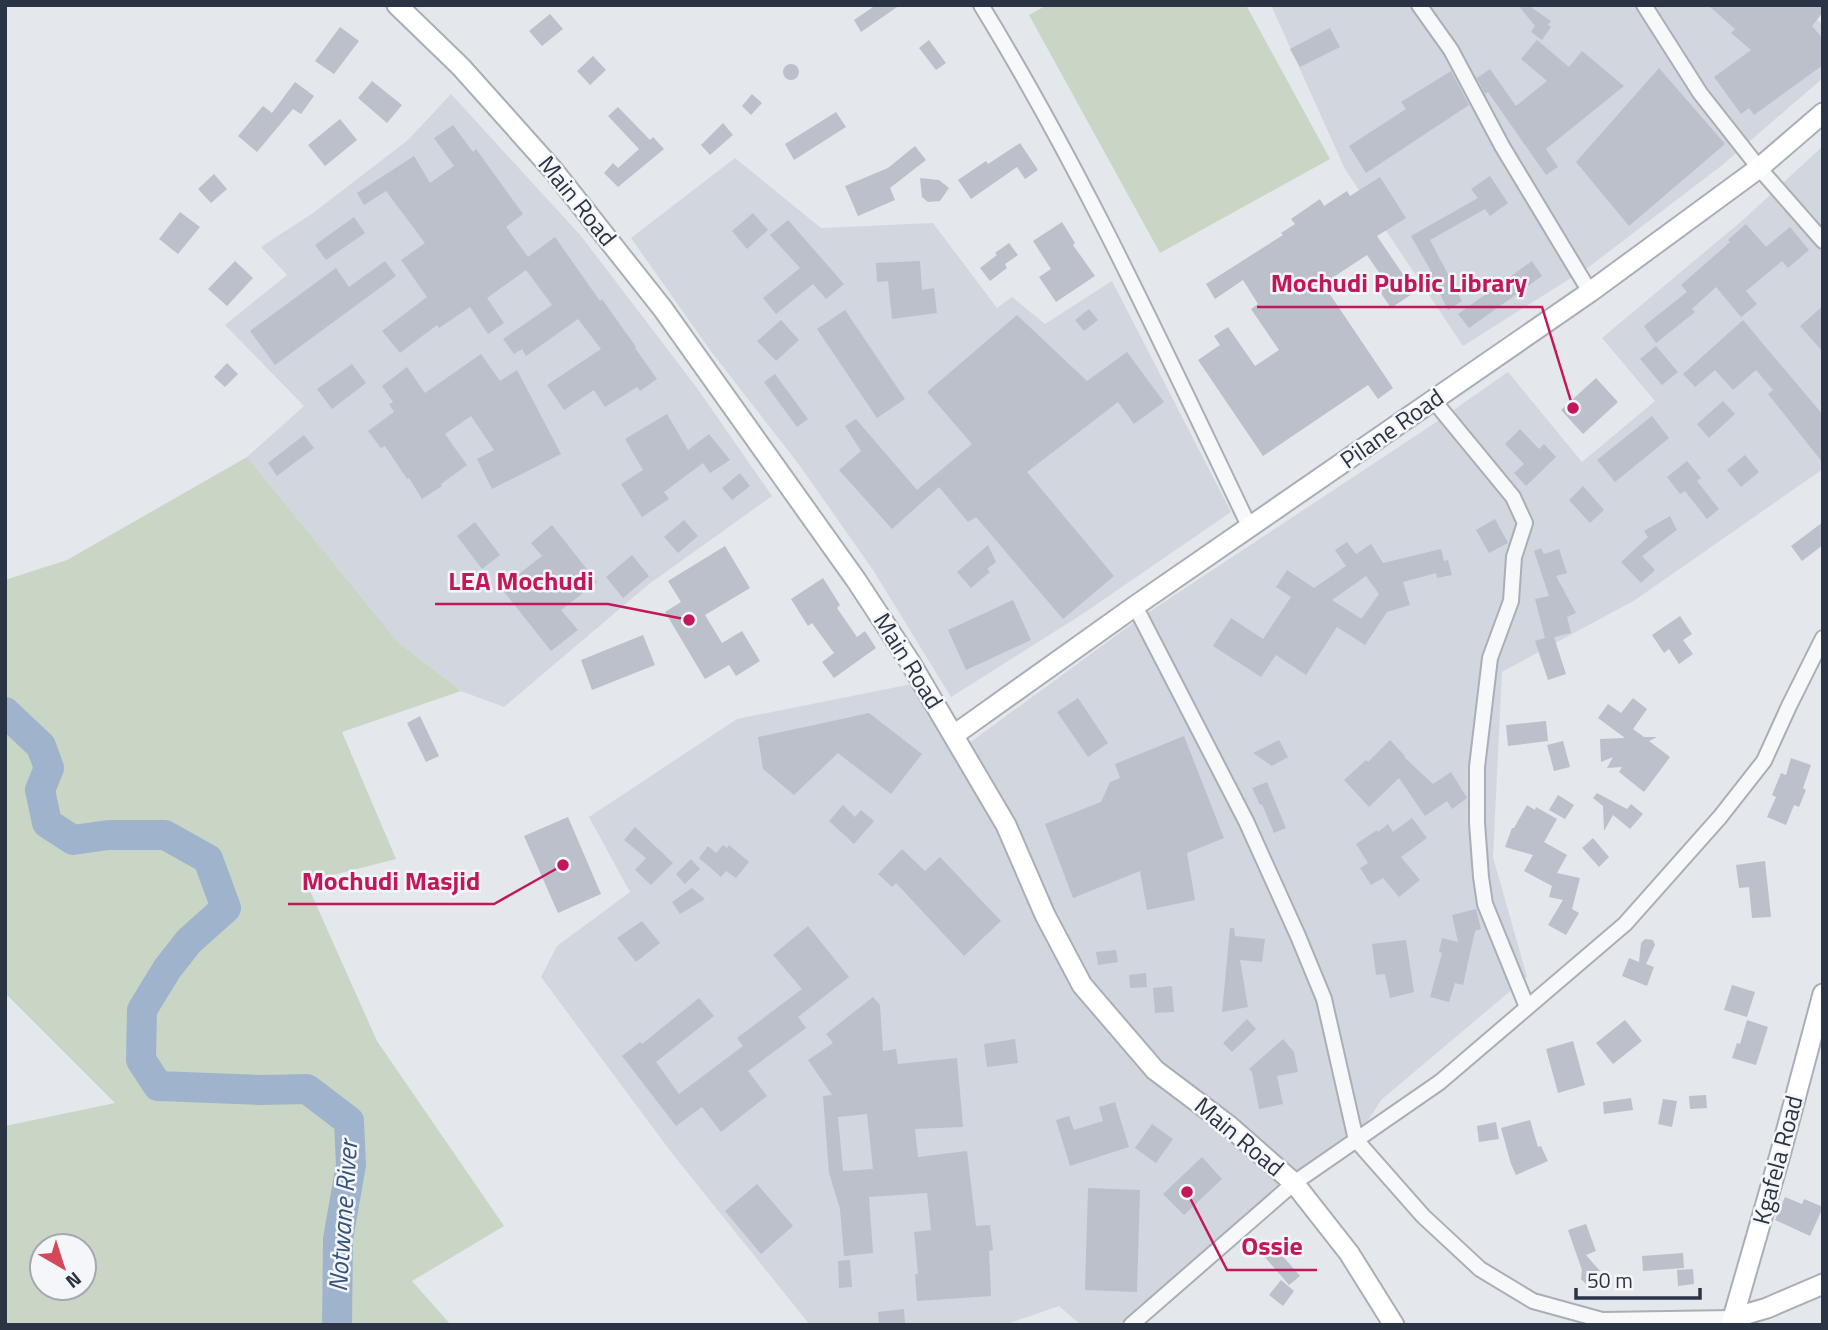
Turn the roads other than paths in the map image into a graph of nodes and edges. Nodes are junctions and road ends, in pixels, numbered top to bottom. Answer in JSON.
{"nodes":[{"id":1,"x":397,"y":5,"type":"edge"},
{"id":2,"x":982,"y":5,"type":"edge"},
{"id":3,"x":1419,"y":5,"type":"edge"},
{"id":4,"x":1644,"y":5,"type":"edge"},
{"id":5,"x":1823,"y":113,"type":"edge"},
{"id":6,"x":1759,"y":168,"type":"junction"},
{"id":7,"x":1823,"y":241,"type":"edge"},
{"id":8,"x":1590,"y":292,"type":"junction"},
{"id":9,"x":1434,"y":401,"type":"junction"},
{"id":10,"x":1250,"y":528,"type":"junction"},
{"id":11,"x":1135,"y":606,"type":"junction"},
{"id":12,"x":1823,"y":638,"type":"edge"},
{"id":13,"x":954,"y":735,"type":"junction"},
{"id":14,"x":1823,"y":994,"type":"edge"},
{"id":15,"x":1527,"y":1007,"type":"junction"},
{"id":16,"x":1356,"y":1140,"type":"junction"},
{"id":17,"x":1294,"y":1183,"type":"junction"},
{"id":18,"x":1823,"y":1284,"type":"edge"},
{"id":19,"x":1732,"y":1322,"type":"edge"},
{"id":20,"x":1131,"y":1325,"type":"edge"},
{"id":21,"x":1394,"y":1325,"type":"edge"}],
"edges":[{"from":1,"to":13,"type":"main road","name":"Main Road"},
{"from":2,"to":10,"type":"street"},
{"from":3,"to":8,"type":"street"},
{"from":4,"to":6,"type":"street"},
{"from":5,"to":6,"type":"main road","name":"Pilane Road"},
{"from":6,"to":7,"type":"street"},
{"from":6,"to":8,"type":"main road","name":"Pilane Road"},
{"from":8,"to":9,"type":"main road","name":"Pilane Road"},
{"from":9,"to":10,"type":"main road","name":"Pilane Road"},
{"from":9,"to":15,"type":"street"},
{"from":10,"to":11,"type":"main road","name":"Pilane Road"},
{"from":11,"to":13,"type":"main road","name":"Pilane Road"},
{"from":11,"to":16,"type":"street"},
{"from":12,"to":15,"type":"street"},
{"from":13,"to":17,"type":"main road","name":"Main Road"},
{"from":14,"to":19,"type":"main road","name":"Kgafela Road"},
{"from":15,"to":16,"type":"street"},
{"from":16,"to":17,"type":"street"},
{"from":16,"to":19,"type":"street"},
{"from":17,"to":20,"type":"street"},
{"from":17,"to":21,"type":"main road","name":"Main Road"},
{"from":18,"to":19,"type":"main road"}]}
